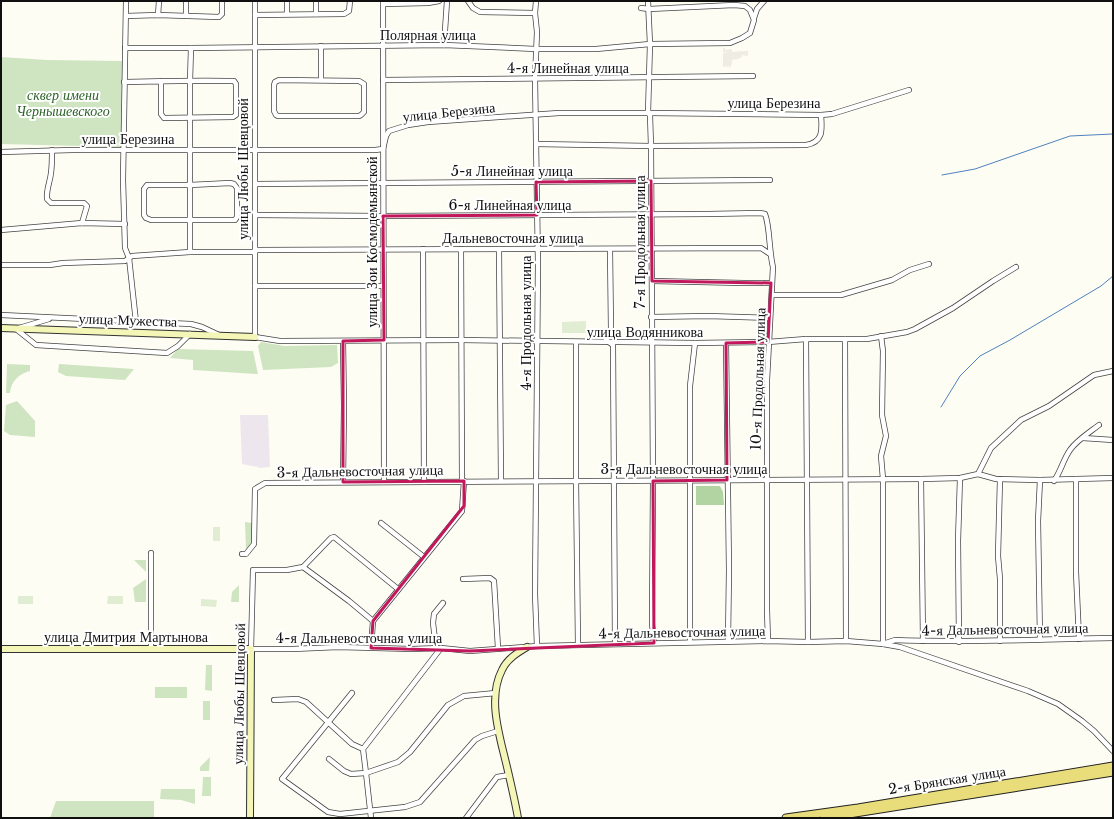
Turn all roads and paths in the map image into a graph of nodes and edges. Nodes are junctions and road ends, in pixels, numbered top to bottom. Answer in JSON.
{"nodes":[{"id":1,"x":126,"y":1,"type":"edge"},
{"id":2,"x":159,"y":1,"type":"edge"},
{"id":3,"x":186,"y":1,"type":"edge"},
{"id":4,"x":222,"y":1,"type":"edge"},
{"id":5,"x":255,"y":1,"type":"edge"},
{"id":6,"x":287,"y":1,"type":"edge"},
{"id":7,"x":316,"y":1,"type":"edge"},
{"id":8,"x":350,"y":1,"type":"edge"},
{"id":9,"x":440,"y":1,"type":"edge"},
{"id":10,"x":447,"y":1,"type":"edge"},
{"id":11,"x":468,"y":1,"type":"edge"},
{"id":12,"x":536,"y":1,"type":"edge"},
{"id":13,"x":648,"y":1,"type":"edge"},
{"id":14,"x":764,"y":1,"type":"edge"},
{"id":15,"x":383,"y":3,"type":"edge"},
{"id":16,"x":641,"y":8,"type":"dead end"},
{"id":17,"x":649,"y":9,"type":"junction"},
{"id":18,"x":535,"y":13,"type":"junction"},
{"id":19,"x":287,"y":14,"type":"junction"},
{"id":20,"x":316,"y":14,"type":"junction"},
{"id":21,"x":158,"y":15,"type":"junction"},
{"id":22,"x":255,"y":15,"type":"junction"},
{"id":23,"x":126,"y":16,"type":"junction"},
{"id":24,"x":186,"y":16,"type":"junction"},
{"id":25,"x":754,"y":20,"type":"junction"},
{"id":26,"x":650,"y":44,"type":"junction"},
{"id":27,"x":383,"y":45,"type":"junction"},
{"id":28,"x":444,"y":45,"type":"junction"},
{"id":29,"x":321,"y":46,"type":"junction"},
{"id":30,"x":255,"y":47,"type":"junction"},
{"id":31,"x":125,"y":48,"type":"junction"},
{"id":32,"x":191,"y":48,"type":"junction"},
{"id":33,"x":536,"y":48,"type":"junction"},
{"id":34,"x":753,"y":76,"type":"dead end"},
{"id":35,"x":650,"y":78,"type":"junction"},
{"id":36,"x":535,"y":79,"type":"junction"},
{"id":37,"x":321,"y":80,"type":"junction"},
{"id":38,"x":383,"y":80,"type":"junction"},
{"id":39,"x":161,"y":81,"type":"junction"},
{"id":40,"x":190,"y":81,"type":"junction"},
{"id":41,"x":124,"y":82,"type":"junction"},
{"id":42,"x":909,"y":90,"type":"dead end"},
{"id":43,"x":648,"y":112,"type":"junction"},
{"id":44,"x":536,"y":115,"type":"junction"},
{"id":45,"x":821,"y":115,"type":"junction"},
{"id":46,"x":190,"y":118,"type":"junction"},
{"id":47,"x":536,"y":144,"type":"junction"},
{"id":48,"x":651,"y":146,"type":"junction"},
{"id":49,"x":383,"y":149,"type":"junction"},
{"id":50,"x":52,"y":150,"type":"junction"},
{"id":51,"x":255,"y":150,"type":"junction"},
{"id":52,"x":124,"y":151,"type":"junction"},
{"id":53,"x":190,"y":151,"type":"junction"},
{"id":54,"x":1,"y":152,"type":"edge"},
{"id":55,"x":770,"y":180,"type":"dead end"},
{"id":56,"x":536,"y":182,"type":"junction"},
{"id":57,"x":651,"y":182,"type":"junction"},
{"id":58,"x":383,"y":183,"type":"junction"},
{"id":59,"x":255,"y":184,"type":"junction"},
{"id":60,"x":190,"y":185,"type":"junction"},
{"id":61,"x":765,"y":214,"type":"joint"},
{"id":62,"x":255,"y":215,"type":"junction"},
{"id":63,"x":536,"y":215,"type":"junction"},
{"id":64,"x":651,"y":215,"type":"junction"},
{"id":65,"x":383,"y":216,"type":"junction"},
{"id":66,"x":190,"y":220,"type":"junction"},
{"id":67,"x":82,"y":223,"type":"junction"},
{"id":68,"x":125,"y":224,"type":"junction"},
{"id":69,"x":1,"y":230,"type":"edge"},
{"id":70,"x":383,"y":248,"type":"junction"},
{"id":71,"x":651,"y":248,"type":"junction"},
{"id":72,"x":461,"y":249,"type":"junction"},
{"id":73,"x":499,"y":249,"type":"junction"},
{"id":74,"x":537,"y":249,"type":"junction"},
{"id":75,"x":610,"y":249,"type":"junction"},
{"id":76,"x":423,"y":250,"type":"junction"},
{"id":77,"x":255,"y":251,"type":"junction"},
{"id":78,"x":190,"y":252,"type":"junction"},
{"id":79,"x":770,"y":254,"type":"junction"},
{"id":80,"x":129,"y":258,"type":"junction"},
{"id":81,"x":929,"y":264,"type":"dead end"},
{"id":82,"x":1,"y":265,"type":"edge"},
{"id":83,"x":1016,"y":267,"type":"dead end"},
{"id":84,"x":652,"y":281,"type":"junction"},
{"id":85,"x":771,"y":283,"type":"junction"},
{"id":86,"x":254,"y":286,"type":"junction"},
{"id":87,"x":383,"y":286,"type":"junction"},
{"id":88,"x":772,"y":295,"type":"junction"},
{"id":89,"x":1,"y":315,"type":"edge"},
{"id":90,"x":651,"y":317,"type":"junction"},
{"id":91,"x":54,"y":318,"type":"junction"},
{"id":92,"x":769,"y":318,"type":"junction"},
{"id":93,"x":136,"y":322,"type":"junction"},
{"id":94,"x":1,"y":328,"type":"edge"},
{"id":95,"x":16,"y":329,"type":"junction"},
{"id":96,"x":190,"y":334,"type":"junction"},
{"id":97,"x":219,"y":335,"type":"junction"},
{"id":98,"x":881,"y":336,"type":"junction"},
{"id":99,"x":255,"y":337,"type":"junction"},
{"id":100,"x":806,"y":339,"type":"junction"},
{"id":101,"x":845,"y":339,"type":"junction"},
{"id":102,"x":384,"y":340,"type":"junction"},
{"id":103,"x":424,"y":340,"type":"junction"},
{"id":104,"x":461,"y":340,"type":"junction"},
{"id":105,"x":500,"y":340,"type":"junction"},
{"id":106,"x":343,"y":341,"type":"junction"},
{"id":107,"x":538,"y":341,"type":"junction"},
{"id":108,"x":576,"y":342,"type":"junction"},
{"id":109,"x":651,"y":342,"type":"junction"},
{"id":110,"x":768,"y":342,"type":"junction"},
{"id":111,"x":609,"y":343,"type":"junction"},
{"id":112,"x":695,"y":343,"type":"junction"},
{"id":113,"x":726,"y":343,"type":"junction"},
{"id":114,"x":1113,"y":371,"type":"edge"},
{"id":115,"x":1099,"y":425,"type":"dead end"},
{"id":116,"x":1083,"y":438,"type":"junction"},
{"id":117,"x":1113,"y":440,"type":"edge"},
{"id":118,"x":978,"y":474,"type":"junction"},
{"id":119,"x":960,"y":478,"type":"junction"},
{"id":120,"x":1113,"y":478,"type":"edge"},
{"id":121,"x":844,"y":479,"type":"junction"},
{"id":122,"x":883,"y":479,"type":"junction"},
{"id":123,"x":921,"y":479,"type":"junction"},
{"id":124,"x":1000,"y":479,"type":"junction"},
{"id":125,"x":1076,"y":479,"type":"junction"},
{"id":126,"x":576,"y":480,"type":"junction"},
{"id":127,"x":727,"y":480,"type":"junction"},
{"id":128,"x":767,"y":480,"type":"junction"},
{"id":129,"x":807,"y":480,"type":"junction"},
{"id":130,"x":1040,"y":480,"type":"junction"},
{"id":131,"x":463,"y":481,"type":"junction"},
{"id":132,"x":501,"y":481,"type":"junction"},
{"id":133,"x":537,"y":481,"type":"junction"},
{"id":134,"x":614,"y":481,"type":"junction"},
{"id":135,"x":653,"y":481,"type":"junction"},
{"id":136,"x":690,"y":481,"type":"junction"},
{"id":137,"x":1054,"y":481,"type":"junction"},
{"id":138,"x":343,"y":482,"type":"junction"},
{"id":139,"x":384,"y":482,"type":"junction"},
{"id":140,"x":424,"y":482,"type":"junction"},
{"id":141,"x":381,"y":523,"type":"dead end"},
{"id":142,"x":151,"y":553,"type":"dead end"},
{"id":143,"x":244,"y":554,"type":"dead end"},
{"id":144,"x":424,"y":557,"type":"junction"},
{"id":145,"x":303,"y":568,"type":"junction"},
{"id":146,"x":463,"y":579,"type":"dead end"},
{"id":147,"x":398,"y":589,"type":"junction"},
{"id":148,"x":443,"y":603,"type":"dead end"},
{"id":149,"x":373,"y":621,"type":"junction"},
{"id":150,"x":1079,"y":638,"type":"junction"},
{"id":151,"x":1113,"y":638,"type":"edge"},
{"id":152,"x":1040,"y":639,"type":"junction"},
{"id":153,"x":728,"y":641,"type":"junction"},
{"id":154,"x":768,"y":641,"type":"junction"},
{"id":155,"x":846,"y":641,"type":"junction"},
{"id":156,"x":923,"y":641,"type":"junction"},
{"id":157,"x":1000,"y":641,"type":"junction"},
{"id":158,"x":690,"y":642,"type":"junction"},
{"id":159,"x":808,"y":642,"type":"junction"},
{"id":160,"x":959,"y":642,"type":"junction"},
{"id":161,"x":654,"y":643,"type":"junction"},
{"id":162,"x":615,"y":644,"type":"junction"},
{"id":163,"x":883,"y":644,"type":"junction"},
{"id":164,"x":578,"y":645,"type":"junction"},
{"id":165,"x":537,"y":646,"type":"junction"},
{"id":166,"x":526,"y":647,"type":"junction"},
{"id":167,"x":371,"y":648,"type":"junction"},
{"id":168,"x":438,"y":648,"type":"junction"},
{"id":169,"x":498,"y":648,"type":"junction"},
{"id":170,"x":1,"y":649,"type":"edge"},
{"id":171,"x":151,"y":649,"type":"junction"},
{"id":172,"x":251,"y":649,"type":"junction"},
{"id":173,"x":352,"y":693,"type":"dead end"},
{"id":174,"x":496,"y":693,"type":"junction"},
{"id":175,"x":274,"y":700,"type":"dead end"},
{"id":176,"x":328,"y":722,"type":"junction"},
{"id":177,"x":498,"y":732,"type":"junction"},
{"id":178,"x":362,"y":749,"type":"junction"},
{"id":179,"x":1113,"y":751,"type":"edge"},
{"id":180,"x":329,"y":759,"type":"dead end"},
{"id":181,"x":1113,"y":766,"type":"edge"},
{"id":182,"x":1113,"y":772,"type":"edge"},
{"id":183,"x":366,"y":773,"type":"junction"},
{"id":184,"x":508,"y":775,"type":"junction"},
{"id":185,"x":370,"y":811,"type":"junction"},
{"id":186,"x":250,"y":818,"type":"edge"},
{"id":187,"x":371,"y":818,"type":"edge"},
{"id":188,"x":466,"y":818,"type":"edge"},
{"id":189,"x":518,"y":818,"type":"edge"},
{"id":190,"x":786,"y":818,"type":"edge"},
{"id":191,"x":824,"y":818,"type":"edge"}],
"edges":[{"from":1,"to":23,"type":"street"},
{"from":2,"to":21,"type":"street"},
{"from":3,"to":24,"type":"street"},
{"from":4,"to":24,"type":"street"},
{"from":5,"to":22,"type":"street","name":"улица Любы Шевцовой"},
{"from":6,"to":19,"type":"street"},
{"from":7,"to":20,"type":"street"},
{"from":8,"to":20,"type":"street"},
{"from":9,"to":15,"type":"street"},
{"from":10,"to":28,"type":"street"},
{"from":11,"to":18,"type":"street"},
{"from":12,"to":18,"type":"street","name":"4-я Продольная улица"},
{"from":13,"to":17,"type":"street","name":"7-я Продольная улица"},
{"from":14,"to":25,"type":"street"},
{"from":15,"to":27,"type":"street","name":"улица Зои Космодемьянской"},
{"from":16,"to":17,"type":"street"},
{"from":17,"to":25,"type":"street"},
{"from":17,"to":26,"type":"street","name":"7-я Продольная улица"},
{"from":18,"to":33,"type":"street","name":"4-я Продольная улица"},
{"from":19,"to":20,"type":"street"},
{"from":19,"to":22,"type":"street"},
{"from":21,"to":23,"type":"street"},
{"from":21,"to":24,"type":"street"},
{"from":22,"to":30,"type":"street","name":"улица Любы Шевцовой"},
{"from":23,"to":31,"type":"street"},
{"from":25,"to":26,"type":"street","name":"Полярная улица"},
{"from":26,"to":33,"type":"street","name":"Полярная улица"},
{"from":26,"to":35,"type":"street","name":"7-я Продольная улица"},
{"from":27,"to":28,"type":"street","name":"Полярная улица"},
{"from":27,"to":29,"type":"street","name":"Полярная улица"},
{"from":27,"to":38,"type":"street","name":"улица Зои Космодемьянской"},
{"from":28,"to":33,"type":"street","name":"Полярная улица"},
{"from":29,"to":30,"type":"street","name":"Полярная улица"},
{"from":29,"to":37,"type":"street"},
{"from":30,"to":32,"type":"street","name":"Полярная улица"},
{"from":30,"to":51,"type":"street","name":"улица Любы Шевцовой"},
{"from":31,"to":32,"type":"street","name":"Полярная улица"},
{"from":31,"to":41,"type":"street"},
{"from":32,"to":40,"type":"street"},
{"from":33,"to":36,"type":"street","name":"4-я Продольная улица"},
{"from":34,"to":35,"type":"street","name":"4-я Линейная улица"},
{"from":35,"to":36,"type":"street","name":"4-я Линейная улица"},
{"from":35,"to":43,"type":"street","name":"7-я Продольная улица"},
{"from":36,"to":38,"type":"street","name":"4-я Линейная улица"},
{"from":36,"to":44,"type":"street","name":"4-я Продольная улица"},
{"from":37,"to":37,"type":"street"},
{"from":38,"to":49,"type":"street","name":"улица Зои Космодемьянской"},
{"from":39,"to":40,"type":"street"},
{"from":39,"to":41,"type":"street"},
{"from":39,"to":46,"type":"street"},
{"from":40,"to":46,"type":"street"},
{"from":40,"to":46,"type":"street"},
{"from":41,"to":52,"type":"street"},
{"from":42,"to":45,"type":"street","name":"улица Березина"},
{"from":43,"to":44,"type":"street","name":"улица Березина"},
{"from":43,"to":45,"type":"street","name":"улица Березина"},
{"from":43,"to":48,"type":"street","name":"7-я Продольная улица"},
{"from":44,"to":47,"type":"street","name":"4-я Продольная улица"},
{"from":44,"to":49,"type":"street","name":"улица Березина"},
{"from":45,"to":48,"type":"street"},
{"from":46,"to":53,"type":"street"},
{"from":47,"to":48,"type":"street"},
{"from":47,"to":56,"type":"street","name":"4-я Продольная улица"},
{"from":48,"to":57,"type":"street","name":"7-я Продольная улица"},
{"from":49,"to":51,"type":"street","name":"улица Березина"},
{"from":49,"to":58,"type":"street","name":"улица Зои Космодемьянской"},
{"from":50,"to":52,"type":"street","name":"улица Березина"},
{"from":50,"to":54,"type":"street","name":"улица Березина"},
{"from":50,"to":67,"type":"street"},
{"from":51,"to":53,"type":"street","name":"улица Березина"},
{"from":51,"to":59,"type":"street","name":"улица Любы Шевцовой"},
{"from":52,"to":53,"type":"street","name":"улица Березина"},
{"from":52,"to":68,"type":"street"},
{"from":53,"to":60,"type":"street"},
{"from":55,"to":57,"type":"street","name":"5-я Линейная улица"},
{"from":56,"to":57,"type":"street","name":"5-я Линейная улица"},
{"from":56,"to":58,"type":"street","name":"5-я Линейная улица"},
{"from":56,"to":63,"type":"street","name":"4-я Продольная улица"},
{"from":57,"to":64,"type":"street","name":"7-я Продольная улица"},
{"from":58,"to":59,"type":"street","name":"5-я Линейная улица"},
{"from":58,"to":65,"type":"street","name":"улица Зои Космодемьянской"},
{"from":59,"to":62,"type":"street","name":"улица Любы Шевцовой"},
{"from":60,"to":66,"type":"street"},
{"from":60,"to":66,"type":"street"},
{"from":60,"to":66,"type":"street"},
{"from":61,"to":64,"type":"street","name":"6-я Линейная улица"},
{"from":61,"to":79,"type":"street","name":"10-я Продольная улица"},
{"from":62,"to":65,"type":"street","name":"6-я Линейная улица"},
{"from":62,"to":77,"type":"street","name":"улица Любы Шевцовой"},
{"from":63,"to":64,"type":"street","name":"6-я Линейная улица"},
{"from":63,"to":65,"type":"street","name":"6-я Линейная улица"},
{"from":63,"to":74,"type":"street","name":"4-я Продольная улица"},
{"from":64,"to":71,"type":"street","name":"7-я Продольная улица"},
{"from":65,"to":70,"type":"street","name":"улица Зои Космодемьянской"},
{"from":66,"to":78,"type":"street"},
{"from":67,"to":68,"type":"street"},
{"from":67,"to":69,"type":"street"},
{"from":68,"to":80,"type":"street"},
{"from":70,"to":76,"type":"street","name":"Дальневосточная улица"},
{"from":70,"to":77,"type":"street","name":"Дальневосточная улица"},
{"from":70,"to":87,"type":"street","name":"улица Зои Космодемьянской"},
{"from":71,"to":75,"type":"street","name":"Дальневосточная улица"},
{"from":71,"to":79,"type":"street","name":"Дальневосточная улица"},
{"from":71,"to":84,"type":"street","name":"7-я Продольная улица"},
{"from":72,"to":73,"type":"street","name":"Дальневосточная улица"},
{"from":72,"to":76,"type":"street","name":"Дальневосточная улица"},
{"from":72,"to":104,"type":"street"},
{"from":73,"to":74,"type":"street","name":"Дальневосточная улица"},
{"from":73,"to":105,"type":"street"},
{"from":74,"to":75,"type":"street","name":"Дальневосточная улица"},
{"from":74,"to":107,"type":"street","name":"4-я Продольная улица"},
{"from":75,"to":111,"type":"street"},
{"from":76,"to":103,"type":"street"},
{"from":77,"to":78,"type":"street","name":"Дальневосточная улица"},
{"from":77,"to":86,"type":"street","name":"улица Любы Шевцовой"},
{"from":78,"to":80,"type":"street","name":"Дальневосточная улица"},
{"from":79,"to":85,"type":"street","name":"10-я Продольная улица"},
{"from":80,"to":82,"type":"street","name":"Дальневосточная улица"},
{"from":80,"to":93,"type":"street"},
{"from":81,"to":88,"type":"street"},
{"from":83,"to":98,"type":"street","name":"улица Водянникова"},
{"from":84,"to":85,"type":"street"},
{"from":84,"to":90,"type":"street","name":"7-я Продольная улица"},
{"from":85,"to":88,"type":"street","name":"10-я Продольная улица"},
{"from":86,"to":87,"type":"street"},
{"from":86,"to":99,"type":"street","name":"улица Любы Шевцовой"},
{"from":87,"to":102,"type":"street","name":"улица Зои Космодемьянской"},
{"from":88,"to":92,"type":"street","name":"10-я Продольная улица"},
{"from":89,"to":91,"type":"street"},
{"from":90,"to":92,"type":"street"},
{"from":90,"to":109,"type":"street","name":"7-я Продольная улица"},
{"from":91,"to":93,"type":"street"},
{"from":91,"to":95,"type":"street"},
{"from":92,"to":110,"type":"street","name":"10-я Продольная улица"},
{"from":93,"to":97,"type":"street"},
{"from":94,"to":95,"type":"street","name":"улица Мужества"},
{"from":95,"to":96,"type":"street","name":"улица Мужества"},
{"from":95,"to":96,"type":"street"},
{"from":96,"to":97,"type":"street","name":"улица Мужества"},
{"from":97,"to":99,"type":"street","name":"улица Мужества"},
{"from":98,"to":101,"type":"street","name":"улица Водянникова"},
{"from":98,"to":122,"type":"street"},
{"from":99,"to":106,"type":"street","name":"улица Водянникова"},
{"from":100,"to":101,"type":"street","name":"улица Водянникова"},
{"from":100,"to":110,"type":"street","name":"улица Водянникова"},
{"from":100,"to":129,"type":"street"},
{"from":101,"to":121,"type":"street"},
{"from":102,"to":103,"type":"street","name":"улица Водянникова"},
{"from":102,"to":106,"type":"street","name":"улица Водянникова"},
{"from":102,"to":139,"type":"street","name":"улица Зои Космодемьянской"},
{"from":103,"to":104,"type":"street","name":"улица Водянникова"},
{"from":103,"to":140,"type":"street"},
{"from":104,"to":105,"type":"street","name":"улица Водянникова"},
{"from":104,"to":131,"type":"street"},
{"from":105,"to":107,"type":"street","name":"улица Водянникова"},
{"from":105,"to":132,"type":"street"},
{"from":106,"to":138,"type":"street"},
{"from":107,"to":108,"type":"street","name":"улица Водянникова"},
{"from":107,"to":133,"type":"street","name":"4-я Продольная улица"},
{"from":108,"to":111,"type":"street","name":"улица Водянникова"},
{"from":108,"to":126,"type":"street"},
{"from":109,"to":111,"type":"street","name":"улица Водянникова"},
{"from":109,"to":112,"type":"street","name":"улица Водянникова"},
{"from":109,"to":135,"type":"street","name":"7-я Продольная улица"},
{"from":110,"to":113,"type":"street","name":"улица Водянникова"},
{"from":110,"to":128,"type":"street","name":"10-я Продольная улица"},
{"from":111,"to":134,"type":"street"},
{"from":112,"to":113,"type":"street","name":"улица Водянникова"},
{"from":112,"to":136,"type":"street"},
{"from":113,"to":127,"type":"street"},
{"from":114,"to":118,"type":"street"},
{"from":115,"to":116,"type":"street"},
{"from":116,"to":117,"type":"street"},
{"from":116,"to":137,"type":"street"},
{"from":118,"to":119,"type":"street","name":"3-я Дальневосточная улица"},
{"from":118,"to":124,"type":"street","name":"3-я Дальневосточная улица"},
{"from":119,"to":123,"type":"street","name":"3-я Дальневосточная улица"},
{"from":119,"to":160,"type":"street"},
{"from":120,"to":125,"type":"street","name":"3-я Дальневосточная улица"},
{"from":121,"to":122,"type":"street","name":"3-я Дальневосточная улица"},
{"from":121,"to":129,"type":"street","name":"3-я Дальневосточная улица"},
{"from":121,"to":155,"type":"street"},
{"from":122,"to":123,"type":"street","name":"3-я Дальневосточная улица"},
{"from":122,"to":163,"type":"street"},
{"from":123,"to":156,"type":"street"},
{"from":124,"to":130,"type":"street","name":"3-я Дальневосточная улица"},
{"from":124,"to":157,"type":"street"},
{"from":125,"to":137,"type":"street","name":"3-я Дальневосточная улица"},
{"from":125,"to":150,"type":"street"},
{"from":126,"to":133,"type":"street","name":"3-я Дальневосточная улица"},
{"from":126,"to":134,"type":"street","name":"3-я Дальневосточная улица"},
{"from":126,"to":164,"type":"street"},
{"from":127,"to":128,"type":"street","name":"3-я Дальневосточная улица"},
{"from":127,"to":136,"type":"street","name":"3-я Дальневосточная улица"},
{"from":127,"to":153,"type":"street"},
{"from":128,"to":129,"type":"street","name":"3-я Дальневосточная улица"},
{"from":128,"to":154,"type":"street","name":"10-я Продольная улица"},
{"from":129,"to":159,"type":"street"},
{"from":130,"to":137,"type":"street","name":"3-я Дальневосточная улица"},
{"from":130,"to":152,"type":"street"},
{"from":131,"to":132,"type":"street","name":"3-я Дальневосточная улица"},
{"from":131,"to":140,"type":"street","name":"3-я Дальневосточная улица"},
{"from":131,"to":144,"type":"street"},
{"from":132,"to":133,"type":"street","name":"3-я Дальневосточная улица"},
{"from":133,"to":165,"type":"street","name":"4-я Продольная улица"},
{"from":134,"to":135,"type":"street","name":"3-я Дальневосточная улица"},
{"from":134,"to":162,"type":"street"},
{"from":135,"to":136,"type":"street","name":"3-я Дальневосточная улица"},
{"from":135,"to":161,"type":"street","name":"7-я Продольная улица"},
{"from":136,"to":158,"type":"street"},
{"from":138,"to":139,"type":"street","name":"3-я Дальневосточная улица"},
{"from":138,"to":143,"type":"street","name":"3-я Дальневосточная улица"},
{"from":139,"to":140,"type":"street","name":"3-я Дальневосточная улица"},
{"from":141,"to":144,"type":"street"},
{"from":142,"to":171,"type":"street"},
{"from":144,"to":147,"type":"street"},
{"from":145,"to":147,"type":"street"},
{"from":145,"to":149,"type":"street"},
{"from":145,"to":172,"type":"street","name":"улица Любы Шевцовой"},
{"from":146,"to":169,"type":"street"},
{"from":147,"to":149,"type":"street"},
{"from":148,"to":168,"type":"street"},
{"from":149,"to":167,"type":"street"},
{"from":150,"to":151,"type":"street","name":"4-я Дальневосточная улица"},
{"from":150,"to":152,"type":"street","name":"4-я Дальневосточная улица"},
{"from":152,"to":157,"type":"street","name":"4-я Дальневосточная улица"},
{"from":153,"to":154,"type":"street","name":"4-я Дальневосточная улица"},
{"from":153,"to":158,"type":"street","name":"4-я Дальневосточная улица"},
{"from":154,"to":159,"type":"street","name":"4-я Дальневосточная улица"},
{"from":155,"to":159,"type":"street","name":"4-я Дальневосточная улица"},
{"from":155,"to":163,"type":"street","name":"4-я Дальневосточная улица"},
{"from":156,"to":160,"type":"street","name":"4-я Дальневосточная улица"},
{"from":156,"to":163,"type":"street","name":"4-я Дальневосточная улица"},
{"from":157,"to":160,"type":"street","name":"4-я Дальневосточная улица"},
{"from":158,"to":161,"type":"street","name":"4-я Дальневосточная улица"},
{"from":161,"to":162,"type":"street","name":"4-я Дальневосточная улица"},
{"from":162,"to":164,"type":"street","name":"4-я Дальневосточная улица"},
{"from":163,"to":179,"type":"street"},
{"from":164,"to":165,"type":"street","name":"4-я Дальневосточная улица"},
{"from":165,"to":166,"type":"street","name":"4-я Дальневосточная улица"},
{"from":166,"to":169,"type":"street","name":"4-я Дальневосточная улица"},
{"from":166,"to":174,"type":"street"},
{"from":167,"to":168,"type":"street","name":"4-я Дальневосточная улица"},
{"from":167,"to":172,"type":"street","name":"4-я Дальневосточная улица"},
{"from":168,"to":169,"type":"street","name":"4-я Дальневосточная улица"},
{"from":168,"to":178,"type":"street"},
{"from":170,"to":171,"type":"street","name":"улица Дмитрия Мартынова"},
{"from":171,"to":172,"type":"street","name":"улица Дмитрия Мартынова"},
{"from":172,"to":186,"type":"street","name":"улица Любы Шевцовой"},
{"from":173,"to":176,"type":"street"},
{"from":174,"to":177,"type":"street"},
{"from":174,"to":183,"type":"street"},
{"from":175,"to":176,"type":"street"},
{"from":176,"to":178,"type":"street"},
{"from":176,"to":185,"type":"street"},
{"from":177,"to":184,"type":"street"},
{"from":177,"to":185,"type":"street"},
{"from":178,"to":183,"type":"street"},
{"from":180,"to":183,"type":"street"},
{"from":181,"to":190,"type":"main road","name":"2-я Брянская улица"},
{"from":182,"to":191,"type":"main road","name":"2-я Брянская улица"},
{"from":183,"to":185,"type":"street"},
{"from":184,"to":188,"type":"street"},
{"from":184,"to":189,"type":"street"},
{"from":185,"to":187,"type":"street"}]}
